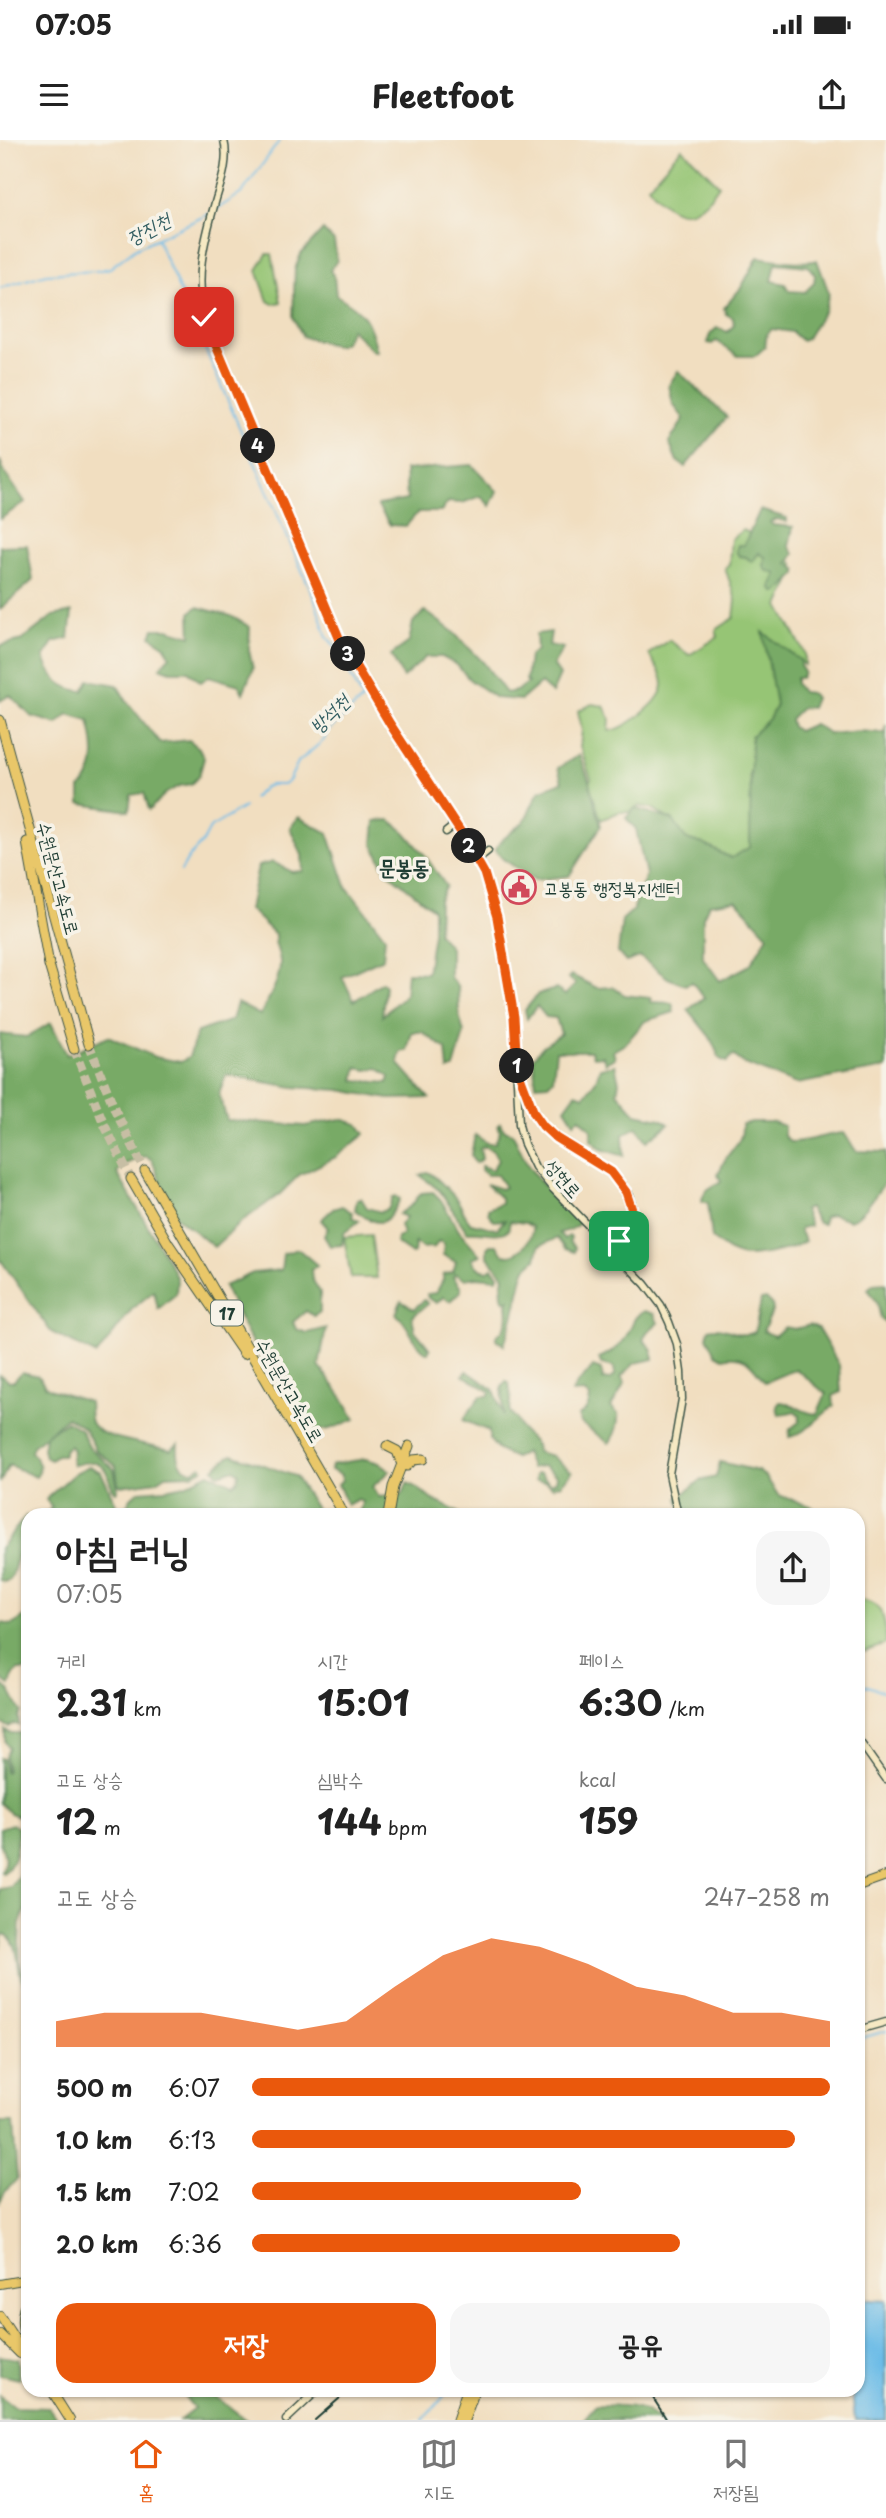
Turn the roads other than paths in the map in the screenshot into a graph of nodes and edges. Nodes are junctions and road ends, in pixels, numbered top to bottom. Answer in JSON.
{"nodes":[{"id":1,"x":224,"y":140,"type":"edge"},
{"id":2,"x":0,"y":720,"type":"edge"},
{"id":3,"x":0,"y":738,"type":"edge"},
{"id":4,"x":453,"y":820,"type":"junction"},
{"id":5,"x":446,"y":832,"type":"dead end"},
{"id":6,"x":488,"y":852,"type":"dead end"},
{"id":7,"x":478,"y":863,"type":"junction"},
{"id":8,"x":89,"y":1044,"type":"tunnel mouth"},
{"id":9,"x":74,"y":1049,"type":"tunnel mouth"},
{"id":10,"x":517,"y":1068,"type":"junction"},
{"id":11,"x":145,"y":1171,"type":"tunnel mouth"},
{"id":12,"x":131,"y":1179,"type":"tunnel mouth"},
{"id":13,"x":614,"y":1251,"type":"junction"},
{"id":14,"x":387,"y":1447,"type":"dead end"},
{"id":15,"x":307,"y":1455,"type":"junction"},
{"id":16,"x":423,"y":1459,"type":"dead end"},
{"id":17,"x":404,"y":1465,"type":"junction"},
{"id":18,"x":314,"y":1469,"type":"junction"},
{"id":19,"x":336,"y":1508,"type":"edge"},
{"id":20,"x":340,"y":1508,"type":"edge"},
{"id":21,"x":392,"y":1508,"type":"edge"},
{"id":22,"x":676,"y":1508,"type":"edge"},
{"id":23,"x":865,"y":1750,"type":"edge"},
{"id":24,"x":886,"y":1779,"type":"edge"},
{"id":25,"x":886,"y":1873,"type":"edge"},
{"id":26,"x":865,"y":1880,"type":"edge"},
{"id":27,"x":886,"y":2022,"type":"edge"},
{"id":28,"x":865,"y":2028,"type":"edge"},
{"id":29,"x":21,"y":2278,"type":"edge"},
{"id":30,"x":0,"y":2282,"type":"edge"},
{"id":31,"x":0,"y":2314,"type":"edge"},
{"id":32,"x":0,"y":2334,"type":"edge"},
{"id":33,"x":21,"y":2348,"type":"edge"},
{"id":34,"x":21,"y":2354,"type":"edge"},
{"id":35,"x":54,"y":2397,"type":"edge"},
{"id":36,"x":311,"y":2397,"type":"edge"},
{"id":37,"x":465,"y":2397,"type":"edge"},
{"id":38,"x":472,"y":2397,"type":"edge"},
{"id":39,"x":69,"y":2420,"type":"edge"},
{"id":40,"x":286,"y":2420,"type":"edge"},
{"id":41,"x":457,"y":2420,"type":"edge"},
{"id":42,"x":464,"y":2420,"type":"edge"}],
"edges":[{"from":1,"to":4,"type":"main road","name":"성현로"},
{"from":2,"to":8,"type":"highway","name":"수원문산고속도로"},
{"from":3,"to":9,"type":"highway","name":"수원문산고속도로"},
{"from":4,"to":5,"type":"main road"},
{"from":4,"to":7,"type":"main road","name":"성현로"},
{"from":6,"to":7,"type":"main road"},
{"from":7,"to":10,"type":"main road","name":"성현로"},
{"from":10,"to":13,"type":"main road","name":"성현로"},
{"from":10,"to":13,"type":"main road"},
{"from":11,"to":15,"type":"highway","name":"수원문산고속도로","number":"17"},
{"from":12,"to":15,"type":"highway","name":"수원문산고속도로","number":"17"},
{"from":13,"to":22,"type":"main road","name":"성현로"},
{"from":14,"to":17,"type":"highway"},
{"from":15,"to":18,"type":"highway","name":"수원문산고속도로","number":"17"},
{"from":16,"to":17,"type":"highway"},
{"from":17,"to":21,"type":"highway"},
{"from":18,"to":19,"type":"highway","name":"수원문산고속도로","number":"17"},
{"from":18,"to":20,"type":"highway","name":"수원문산고속도로","number":"17"},
{"from":23,"to":24,"type":"main road"},
{"from":25,"to":26,"type":"highway"},
{"from":27,"to":28,"type":"main road"},
{"from":29,"to":30,"type":"highway"},
{"from":31,"to":33,"type":"highway"},
{"from":32,"to":34,"type":"highway"},
{"from":35,"to":39,"type":"highway"},
{"from":36,"to":40,"type":"main road"},
{"from":37,"to":41,"type":"highway"},
{"from":38,"to":42,"type":"highway"}]}
